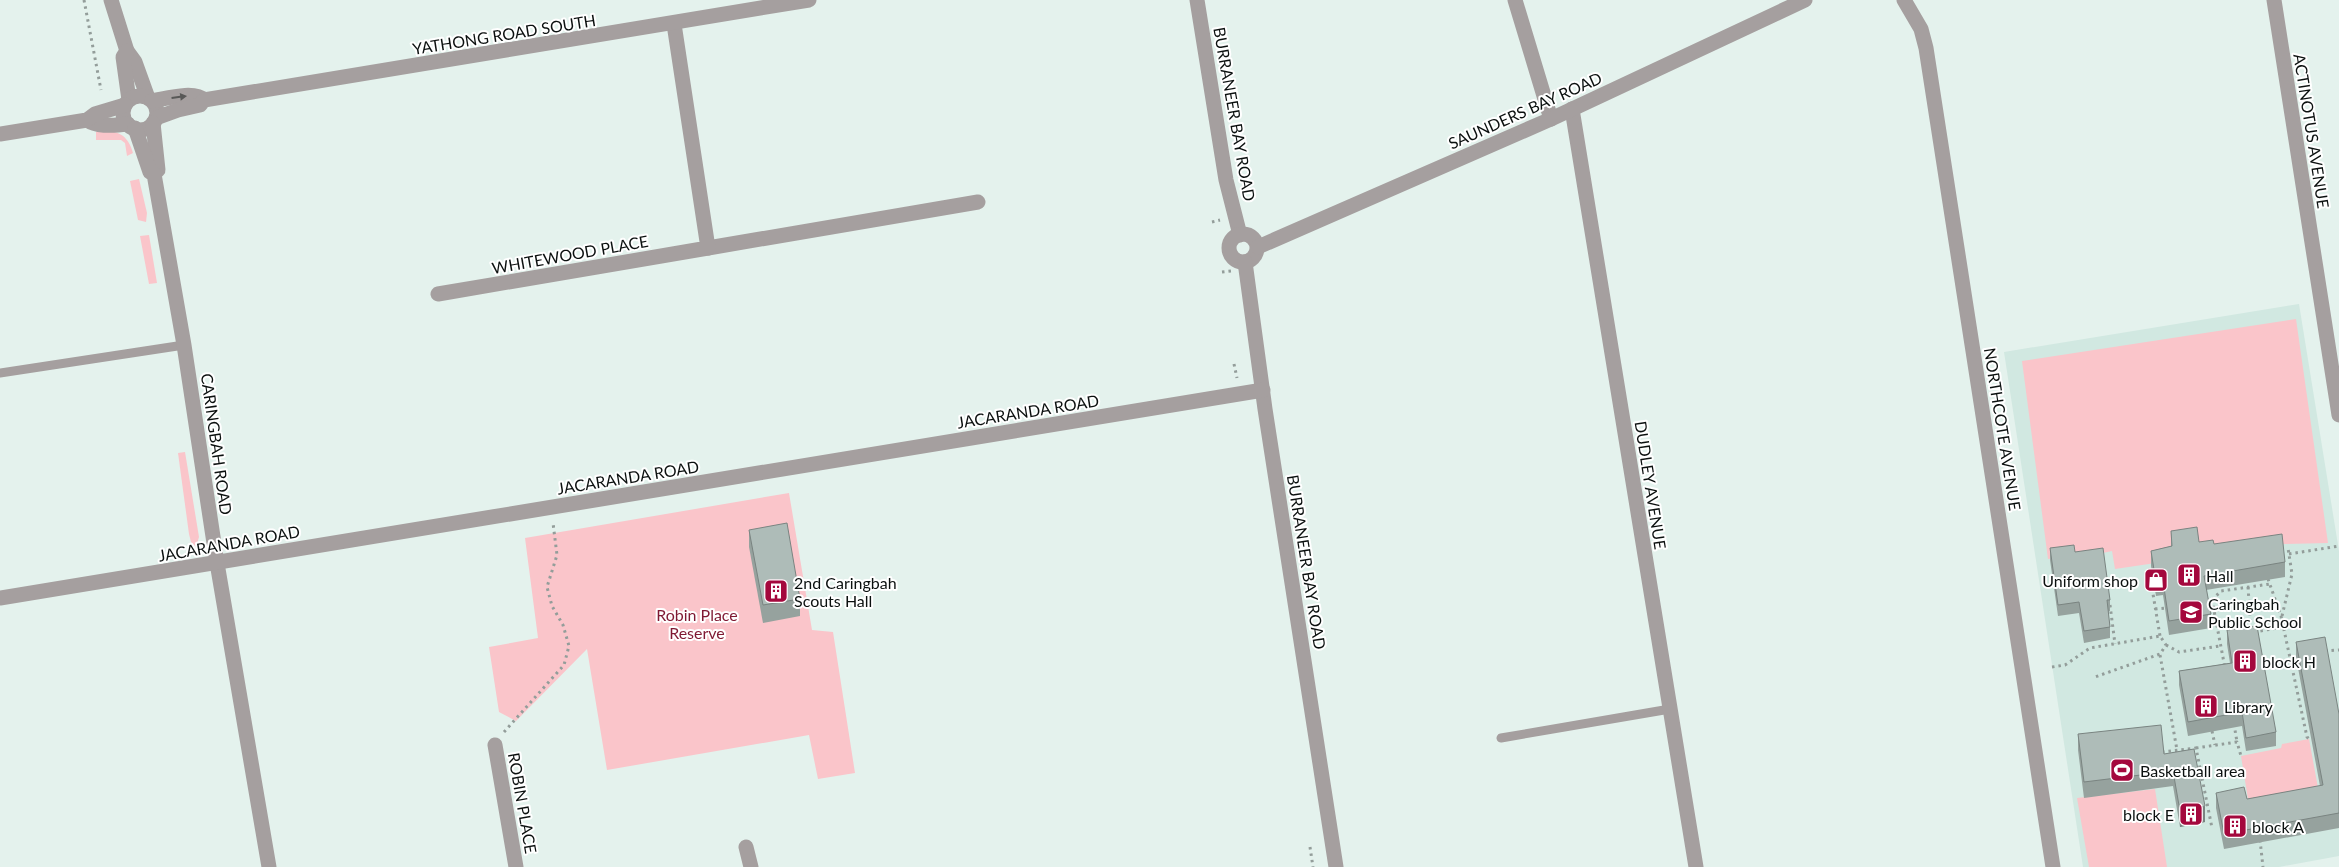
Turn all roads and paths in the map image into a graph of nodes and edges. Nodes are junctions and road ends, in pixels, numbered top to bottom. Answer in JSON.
{"nodes":[{"id":1,"x":84,"y":0,"type":"edge"},
{"id":2,"x":111,"y":0,"type":"edge"},
{"id":3,"x":809,"y":0,"type":"edge"},
{"id":4,"x":1197,"y":0,"type":"edge"},
{"id":5,"x":1515,"y":0,"type":"edge"},
{"id":6,"x":1804,"y":0,"type":"edge"},
{"id":7,"x":1904,"y":0,"type":"edge"},
{"id":8,"x":2274,"y":0,"type":"edge"},
{"id":9,"x":674,"y":24,"type":"junction"},
{"id":10,"x":127,"y":51,"type":"junction"},
{"id":11,"x":102,"y":90,"type":"dead end"},
{"id":12,"x":150,"y":100,"type":"junction"},
{"id":13,"x":204,"y":100,"type":"junction"},
{"id":14,"x":127,"y":102,"type":"junction"},
{"id":15,"x":1572,"y":109,"type":"junction"},
{"id":16,"x":1551,"y":119,"type":"junction"},
{"id":17,"x":87,"y":120,"type":"junction"},
{"id":18,"x":154,"y":120,"type":"junction"},
{"id":19,"x":131,"y":126,"type":"junction"},
{"id":20,"x":0,"y":134,"type":"edge"},
{"id":21,"x":154,"y":174,"type":"junction"},
{"id":22,"x":978,"y":202,"type":"dead end"},
{"id":23,"x":1240,"y":235,"type":"junction"},
{"id":24,"x":1258,"y":247,"type":"junction"},
{"id":25,"x":708,"y":248,"type":"junction"},
{"id":26,"x":1245,"y":262,"type":"junction"},
{"id":27,"x":438,"y":294,"type":"dead end"},
{"id":28,"x":184,"y":345,"type":"junction"},
{"id":29,"x":0,"y":373,"type":"edge"},
{"id":30,"x":1262,"y":390,"type":"junction"},
{"id":31,"x":2339,"y":415,"type":"edge"},
{"id":32,"x":550,"y":508,"type":"junction"},
{"id":33,"x":2339,"y":546,"type":"edge"},
{"id":34,"x":2288,"y":548,"type":"dead end"},
{"id":35,"x":2289,"y":554,"type":"junction"},
{"id":36,"x":217,"y":563,"type":"junction"},
{"id":37,"x":2151,"y":582,"type":"dead end"},
{"id":38,"x":2248,"y":587,"type":"junction"},
{"id":39,"x":0,"y":598,"type":"edge"},
{"id":40,"x":2212,"y":600,"type":"junction"},
{"id":41,"x":2203,"y":602,"type":"edge"},
{"id":42,"x":2109,"y":604,"type":"edge"},
{"id":43,"x":2174,"y":606,"type":"edge"},
{"id":44,"x":2155,"y":609,"type":"junction"},
{"id":45,"x":2281,"y":616,"type":"junction"},
{"id":46,"x":2284,"y":627,"type":"junction"},
{"id":47,"x":2160,"y":636,"type":"junction"},
{"id":48,"x":2227,"y":638,"type":"edge"},
{"id":49,"x":2219,"y":640,"type":"junction"},
{"id":50,"x":2115,"y":644,"type":"junction"},
{"id":51,"x":2166,"y":645,"type":"junction"},
{"id":52,"x":2220,"y":646,"type":"junction"},
{"id":53,"x":2339,"y":650,"type":"edge"},
{"id":54,"x":2319,"y":652,"type":"edge"},
{"id":55,"x":2160,"y":654,"type":"junction"},
{"id":56,"x":2300,"y":654,"type":"edge"},
{"id":57,"x":2290,"y":655,"type":"junction"},
{"id":58,"x":2052,"y":667,"type":"dead end"},
{"id":59,"x":2218,"y":672,"type":"edge"},
{"id":60,"x":2096,"y":677,"type":"dead end"},
{"id":61,"x":1670,"y":709,"type":"junction"},
{"id":62,"x":2234,"y":722,"type":"edge"},
{"id":63,"x":2212,"y":732,"type":"dead end"},
{"id":64,"x":1501,"y":738,"type":"dead end"},
{"id":65,"x":2309,"y":739,"type":"dead end"},
{"id":66,"x":2237,"y":742,"type":"junction"},
{"id":67,"x":495,"y":744,"type":"joint"},
{"id":68,"x":2215,"y":745,"type":"junction"},
{"id":69,"x":2196,"y":748,"type":"junction"},
{"id":70,"x":2177,"y":750,"type":"junction"},
{"id":71,"x":2162,"y":752,"type":"edge"},
{"id":72,"x":2241,"y":756,"type":"dead end"},
{"id":73,"x":2200,"y":771,"type":"junction"},
{"id":74,"x":2195,"y":772,"type":"edge"},
{"id":75,"x":2207,"y":805,"type":"junction"},
{"id":76,"x":2202,"y":806,"type":"edge"},
{"id":77,"x":2212,"y":828,"type":"dead end"},
{"id":78,"x":2260,"y":838,"type":"edge"},
{"id":79,"x":1310,"y":847,"type":"dead end"},
{"id":80,"x":746,"y":848,"type":"dead end"},
{"id":81,"x":269,"y":867,"type":"edge"},
{"id":82,"x":516,"y":867,"type":"edge"},
{"id":83,"x":751,"y":867,"type":"edge"},
{"id":84,"x":1313,"y":867,"type":"edge"},
{"id":85,"x":1336,"y":867,"type":"edge"},
{"id":86,"x":1696,"y":867,"type":"edge"},
{"id":87,"x":2053,"y":867,"type":"edge"},
{"id":88,"x":2263,"y":867,"type":"edge"}],
"edges":[{"from":1,"to":11,"type":"path"},
{"from":2,"to":10,"type":"street"},
{"from":3,"to":9,"type":"street","name":"YATHONG ROAD SOUTH"},
{"from":4,"to":23,"type":"street","name":"BURRANEER BAY ROAD"},
{"from":5,"to":16,"type":"street"},
{"from":6,"to":15,"type":"street","name":"SAUNDERS BAY ROAD"},
{"from":7,"to":87,"type":"street","name":"NORTHCOTE AVENUE"},
{"from":8,"to":31,"type":"street","name":"ACTINOTUS AVENUE"},
{"from":9,"to":13,"type":"street","name":"YATHONG ROAD SOUTH"},
{"from":9,"to":25,"type":"street"},
{"from":10,"to":12,"type":"street"},
{"from":10,"to":14,"type":"street"},
{"from":12,"to":13,"type":"street","name":"YATHONG ROAD SOUTH","one_way":true},
{"from":12,"to":14,"type":"street"},
{"from":12,"to":18,"type":"street"},
{"from":13,"to":18,"type":"street","name":"YATHONG ROAD SOUTH"},
{"from":14,"to":17,"type":"street"},
{"from":14,"to":19,"type":"street"},
{"from":15,"to":16,"type":"street","name":"SAUNDERS BAY ROAD"},
{"from":15,"to":61,"type":"street","name":"DUDLEY AVENUE"},
{"from":16,"to":24,"type":"street","name":"SAUNDERS BAY ROAD"},
{"from":17,"to":19,"type":"street"},
{"from":17,"to":20,"type":"street"},
{"from":18,"to":19,"type":"street"},
{"from":18,"to":21,"type":"street","name":"CARINGBAH ROAD"},
{"from":19,"to":21,"type":"street","name":"CARINGBAH ROAD"},
{"from":21,"to":28,"type":"street","name":"CARINGBAH ROAD"},
{"from":22,"to":25,"type":"street","name":"WHITEWOOD PLACE"},
{"from":23,"to":24,"type":"street"},
{"from":23,"to":26,"type":"street"},
{"from":24,"to":26,"type":"street"},
{"from":25,"to":27,"type":"street","name":"WHITEWOOD PLACE"},
{"from":26,"to":30,"type":"street","name":"BURRANEER BAY ROAD"},
{"from":28,"to":29,"type":"lane"},
{"from":28,"to":36,"type":"street","name":"CARINGBAH ROAD"},
{"from":30,"to":32,"type":"street","name":"JACARANDA ROAD"},
{"from":30,"to":85,"type":"street","name":"BURRANEER BAY ROAD"},
{"from":32,"to":36,"type":"street","name":"JACARANDA ROAD"},
{"from":32,"to":67,"type":"path"},
{"from":33,"to":35,"type":"path"},
{"from":34,"to":35,"type":"path"},
{"from":35,"to":45,"type":"path"},
{"from":36,"to":39,"type":"street","name":"JACARANDA ROAD"},
{"from":36,"to":81,"type":"street","name":"CARINGBAH ROAD"},
{"from":37,"to":44,"type":"path"},
{"from":38,"to":40,"type":"path"},
{"from":38,"to":45,"type":"path"},
{"from":38,"to":46,"type":"path"},
{"from":40,"to":41,"type":"path"},
{"from":40,"to":49,"type":"path"},
{"from":42,"to":50,"type":"path"},
{"from":43,"to":44,"type":"path"},
{"from":44,"to":47,"type":"path"},
{"from":45,"to":46,"type":"path"},
{"from":46,"to":57,"type":"path"},
{"from":47,"to":50,"type":"path"},
{"from":47,"to":51,"type":"path"},
{"from":48,"to":49,"type":"path"},
{"from":49,"to":52,"type":"path"},
{"from":50,"to":58,"type":"path"},
{"from":51,"to":52,"type":"path"},
{"from":51,"to":55,"type":"path"},
{"from":52,"to":59,"type":"path"},
{"from":53,"to":54,"type":"path"},
{"from":55,"to":60,"type":"path"},
{"from":55,"to":70,"type":"path"},
{"from":56,"to":57,"type":"path"},
{"from":57,"to":65,"type":"path"},
{"from":61,"to":64,"type":"lane"},
{"from":61,"to":86,"type":"street","name":"DUDLEY AVENUE"},
{"from":62,"to":66,"type":"path"},
{"from":63,"to":68,"type":"path"},
{"from":66,"to":68,"type":"path"},
{"from":66,"to":72,"type":"path"},
{"from":67,"to":82,"type":"street","name":"ROBIN PLACE"},
{"from":68,"to":69,"type":"path"},
{"from":69,"to":70,"type":"path"},
{"from":69,"to":73,"type":"path"},
{"from":70,"to":71,"type":"path"},
{"from":73,"to":74,"type":"path"},
{"from":73,"to":75,"type":"path"},
{"from":75,"to":76,"type":"path"},
{"from":75,"to":77,"type":"path"},
{"from":78,"to":88,"type":"path"},
{"from":79,"to":84,"type":"path"},
{"from":80,"to":83,"type":"street"}]}
